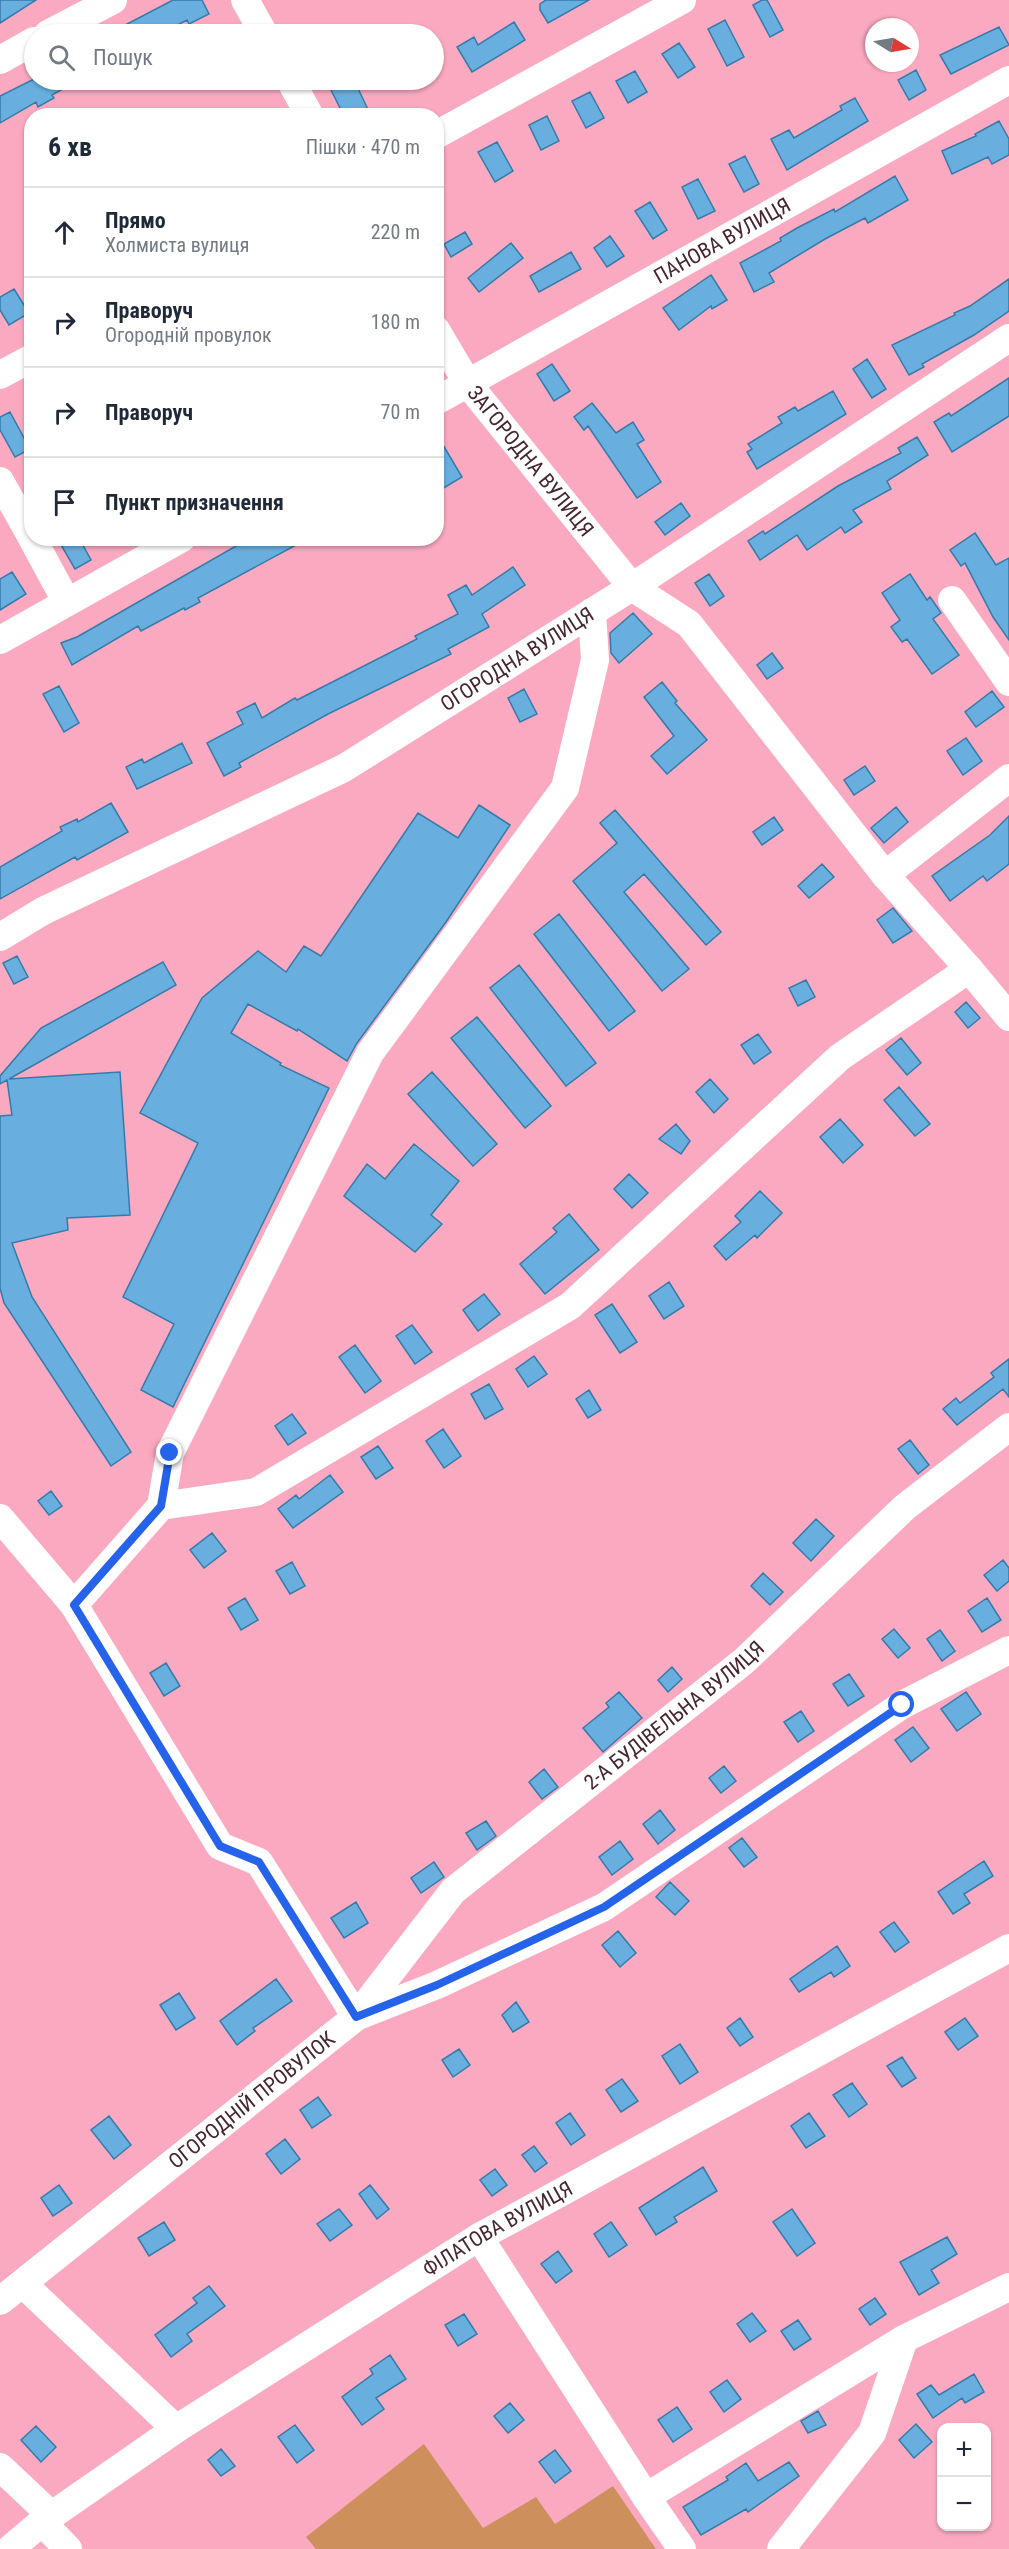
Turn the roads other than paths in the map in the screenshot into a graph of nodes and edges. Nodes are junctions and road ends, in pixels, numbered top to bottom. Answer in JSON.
{"nodes":[{"id":1,"x":113,"y":0,"type":"edge"},
{"id":2,"x":245,"y":0,"type":"edge"},
{"id":3,"x":682,"y":0,"type":"edge"},
{"id":4,"x":67,"y":24,"type":"edge"},
{"id":5,"x":258,"y":24,"type":"edge"},
{"id":6,"x":24,"y":47,"type":"edge"},
{"id":7,"x":0,"y":60,"type":"edge"},
{"id":8,"x":1009,"y":80,"type":"edge"},
{"id":9,"x":296,"y":90,"type":"edge"},
{"id":10,"x":306,"y":108,"type":"edge"},
{"id":11,"x":444,"y":131,"type":"edge"},
{"id":12,"x":1009,"y":338,"type":"edge"},
{"id":13,"x":444,"y":344,"type":"edge"},
{"id":14,"x":24,"y":362,"type":"edge"},
{"id":15,"x":0,"y":375,"type":"edge"},
{"id":16,"x":468,"y":384,"type":"junction"},
{"id":17,"x":444,"y":397,"type":"edge"},
{"id":18,"x":0,"y":481,"type":"edge"},
{"id":19,"x":24,"y":524,"type":"edge"},
{"id":20,"x":36,"y":546,"type":"edge"},
{"id":21,"x":167,"y":546,"type":"edge"},
{"id":22,"x":632,"y":587,"type":"junction"},
{"id":23,"x":952,"y":600,"type":"dead end"},
{"id":24,"x":66,"y":601,"type":"junction"},
{"id":25,"x":592,"y":612,"type":"junction"},
{"id":26,"x":0,"y":640,"type":"edge"},
{"id":27,"x":1009,"y":682,"type":"edge"},
{"id":28,"x":1009,"y":778,"type":"edge"},
{"id":29,"x":885,"y":875,"type":"junction"},
{"id":30,"x":0,"y":937,"type":"edge"},
{"id":31,"x":969,"y":969,"type":"junction"},
{"id":32,"x":1009,"y":1017,"type":"edge"},
{"id":33,"x":1009,"y":1426,"type":"edge"},
{"id":34,"x":161,"y":1506,"type":"junction"},
{"id":35,"x":0,"y":1518,"type":"edge"},
{"id":36,"x":74,"y":1605,"type":"junction"},
{"id":37,"x":1009,"y":1650,"type":"edge"},
{"id":38,"x":1009,"y":1948,"type":"edge"},
{"id":39,"x":356,"y":2017,"type":"junction"},
{"id":40,"x":479,"y":2237,"type":"junction"},
{"id":41,"x":23,"y":2284,"type":"junction"},
{"id":42,"x":1009,"y":2286,"type":"edge"},
{"id":43,"x":0,"y":2301,"type":"edge"},
{"id":44,"x":904,"y":2339,"type":"junction"},
{"id":45,"x":176,"y":2429,"type":"junction"},
{"id":46,"x":0,"y":2467,"type":"edge"},
{"id":47,"x":646,"y":2497,"type":"junction"},
{"id":48,"x":47,"y":2518,"type":"junction"},
{"id":49,"x":10,"y":2549,"type":"edge"},
{"id":50,"x":68,"y":2549,"type":"edge"},
{"id":51,"x":682,"y":2549,"type":"edge"},
{"id":52,"x":781,"y":2549,"type":"edge"}],
"edges":[{"from":1,"to":4,"type":"street"},
{"from":2,"to":5,"type":"street"},
{"from":3,"to":11,"type":"street"},
{"from":6,"to":7,"type":"street"},
{"from":8,"to":16,"type":"street","name":"ПАНОВА ВУЛИЦЯ"},
{"from":9,"to":10,"type":"street"},
{"from":12,"to":22,"type":"street","name":"ОГОРОДНА ВУЛИЦЯ"},
{"from":13,"to":16,"type":"street","name":"ЗАГОРОДНА ВУЛИЦЯ"},
{"from":14,"to":15,"type":"street"},
{"from":16,"to":17,"type":"street","name":"ПАНОВА ВУЛИЦЯ"},
{"from":16,"to":22,"type":"street","name":"ЗАГОРОДНА ВУЛИЦЯ"},
{"from":18,"to":19,"type":"street"},
{"from":20,"to":24,"type":"street"},
{"from":21,"to":24,"type":"street"},
{"from":22,"to":25,"type":"street","name":"ОГОРОДНА ВУЛИЦЯ"},
{"from":22,"to":29,"type":"street","name":"ЗАГОРОДНА ВУЛИЦЯ"},
{"from":23,"to":27,"type":"street"},
{"from":24,"to":26,"type":"street"},
{"from":25,"to":30,"type":"street","name":"ОГОРОДНА ВУЛИЦЯ"},
{"from":25,"to":34,"type":"street"},
{"from":28,"to":29,"type":"street"},
{"from":29,"to":31,"type":"street","name":"ЗАГОРОДНА ВУЛИЦЯ"},
{"from":31,"to":32,"type":"street","name":"ЗАГОРОДНА ВУЛИЦЯ"},
{"from":31,"to":34,"type":"street"},
{"from":33,"to":39,"type":"street","name":"2-А БУДІВЕЛЬНА ВУЛИЦЯ"},
{"from":34,"to":36,"type":"street"},
{"from":35,"to":36,"type":"street","name":"ОГОРОДНІЙ ПРОВУЛОК"},
{"from":36,"to":39,"type":"street","name":"ОГОРОДНІЙ ПРОВУЛОК"},
{"from":37,"to":39,"type":"street"},
{"from":38,"to":40,"type":"street","name":"ФІЛАТОВА ВУЛИЦЯ"},
{"from":39,"to":41,"type":"street","name":"ОГОРОДНІЙ ПРОВУЛОК"},
{"from":40,"to":45,"type":"street","name":"ФІЛАТОВА ВУЛИЦЯ"},
{"from":40,"to":47,"type":"street"},
{"from":41,"to":43,"type":"street","name":"ОГОРОДНІЙ ПРОВУЛОК"},
{"from":41,"to":45,"type":"street"},
{"from":42,"to":44,"type":"street"},
{"from":44,"to":47,"type":"street"},
{"from":44,"to":52,"type":"street"},
{"from":45,"to":48,"type":"street","name":"ФІЛАТОВА ВУЛИЦЯ"},
{"from":46,"to":48,"type":"street"},
{"from":47,"to":51,"type":"street"},
{"from":48,"to":49,"type":"street","name":"ФІЛАТОВА ВУЛИЦЯ"},
{"from":48,"to":50,"type":"street"}]}
